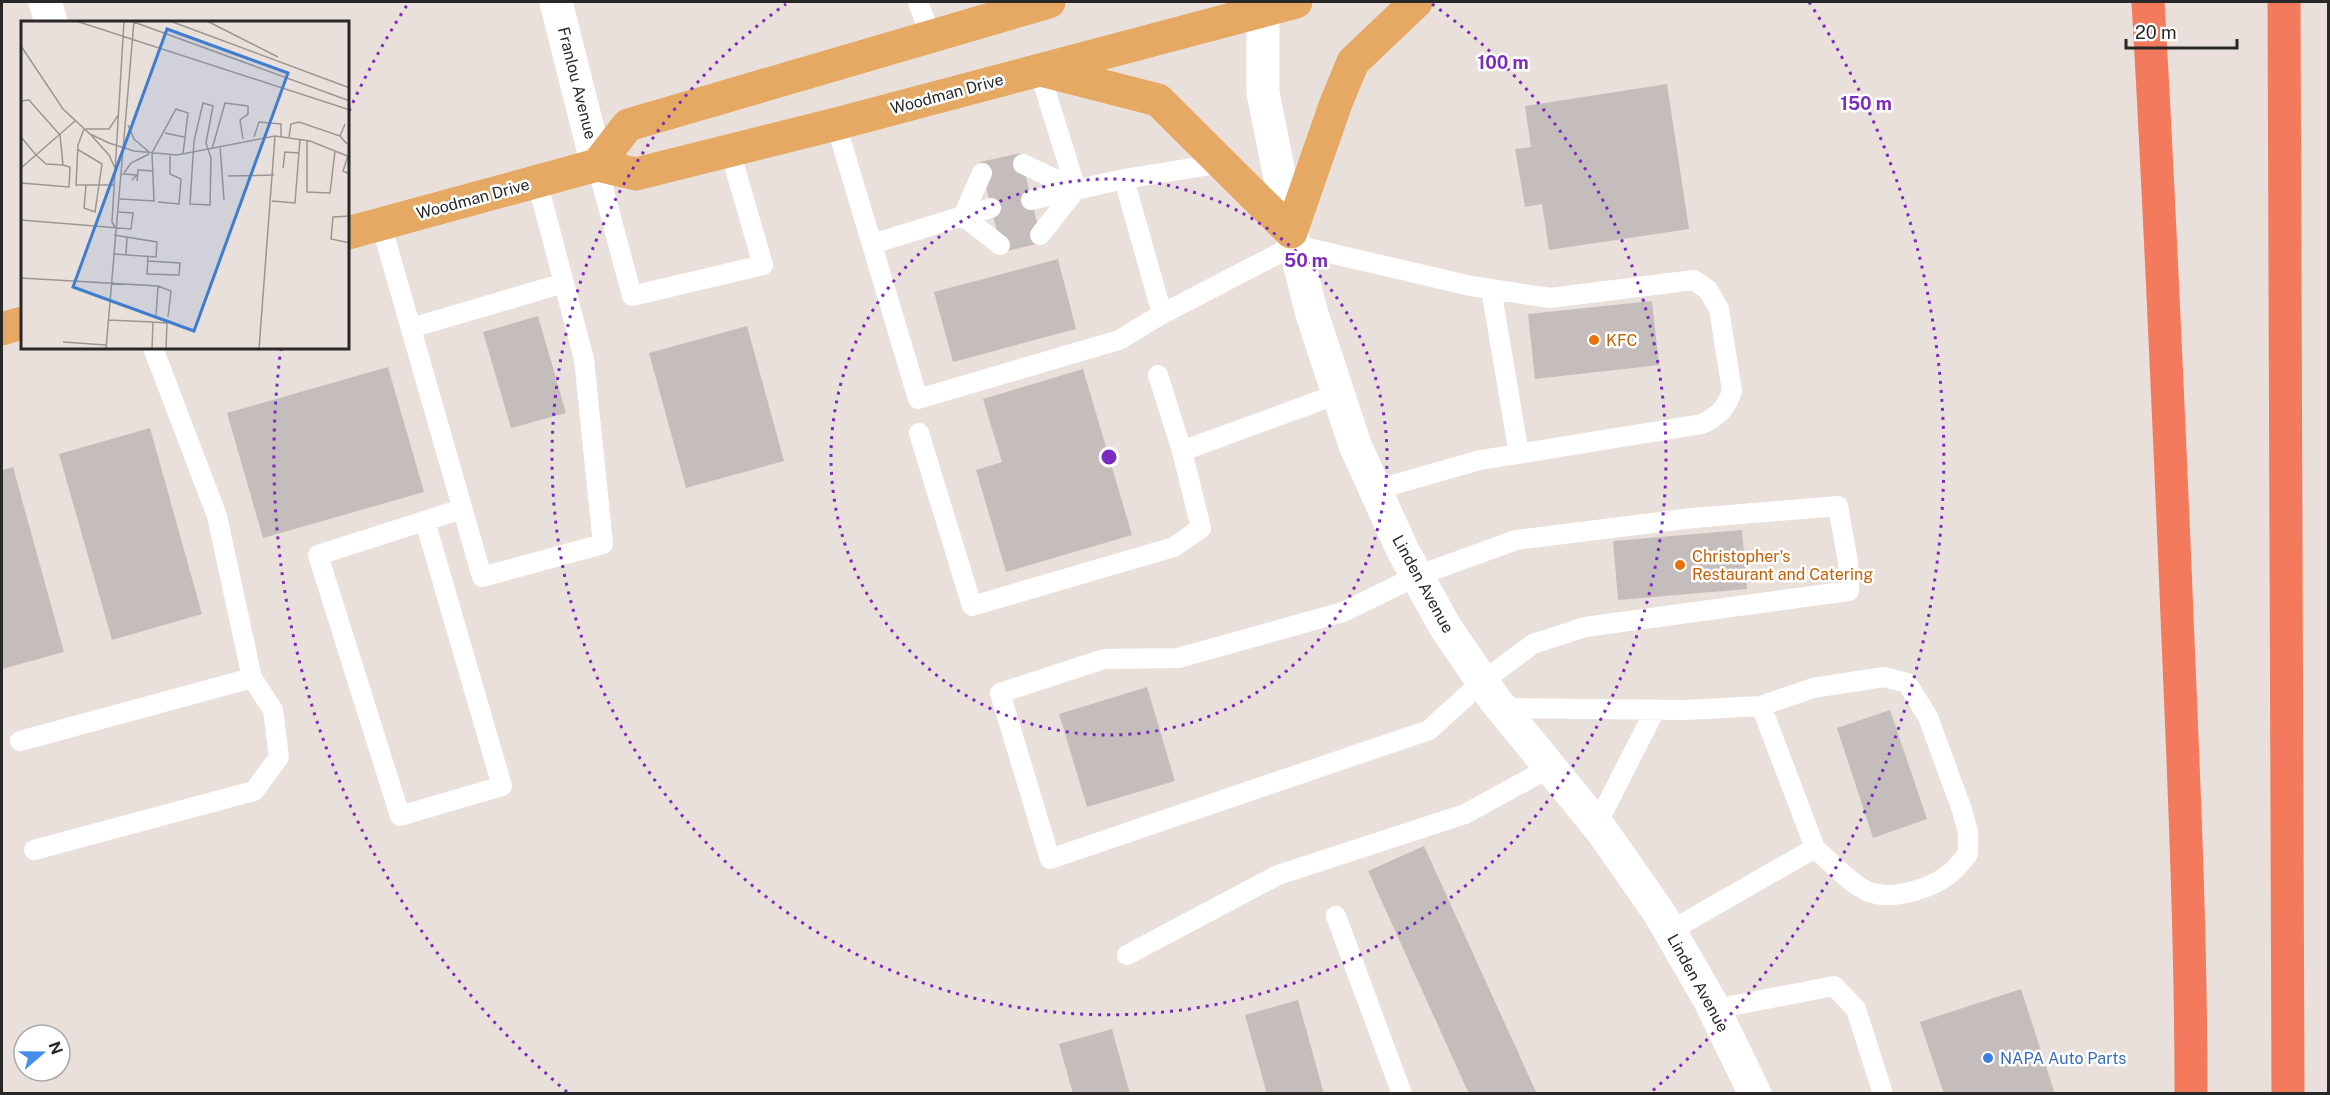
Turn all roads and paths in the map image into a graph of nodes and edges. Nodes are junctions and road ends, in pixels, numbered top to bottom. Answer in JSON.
{"nodes":[{"id":1,"x":45,"y":2,"type":"edge"},
{"id":2,"x":556,"y":2,"type":"edge"},
{"id":3,"x":918,"y":2,"type":"edge"},
{"id":4,"x":1047,"y":2,"type":"edge"},
{"id":5,"x":1296,"y":2,"type":"edge"},
{"id":6,"x":1416,"y":2,"type":"edge"},
{"id":7,"x":2148,"y":2,"type":"edge"},
{"id":8,"x":2284,"y":2,"type":"edge"},
{"id":9,"x":1264,"y":6,"type":"edge"},
{"id":10,"x":51,"y":21,"type":"edge"},
{"id":11,"x":931,"y":37,"type":"junction"},
{"id":12,"x":1039,"y":70,"type":"junction"},
{"id":13,"x":836,"y":124,"type":"junction"},
{"id":14,"x":730,"y":151,"type":"junction"},
{"id":15,"x":1223,"y":163,"type":"junction"},
{"id":16,"x":1023,"y":164,"type":"dead end"},
{"id":17,"x":597,"y":165,"type":"junction"},
{"id":18,"x":982,"y":172,"type":"dead end"},
{"id":19,"x":1124,"y":179,"type":"junction"},
{"id":20,"x":537,"y":181,"type":"junction"},
{"id":21,"x":1076,"y":189,"type":"junction"},
{"id":22,"x":1032,"y":200,"type":"dead end"},
{"id":23,"x":991,"y":208,"type":"dead end"},
{"id":24,"x":963,"y":216,"type":"junction"},
{"id":25,"x":381,"y":224,"type":"junction"},
{"id":26,"x":350,"y":232,"type":"edge"},
{"id":27,"x":1040,"y":235,"type":"dead end"},
{"id":28,"x":1293,"y":239,"type":"junction"},
{"id":29,"x":872,"y":244,"type":"junction"},
{"id":30,"x":1000,"y":245,"type":"dead end"},
{"id":31,"x":564,"y":283,"type":"junction"},
{"id":32,"x":1491,"y":289,"type":"junction"},
{"id":33,"x":1162,"y":314,"type":"junction"},
{"id":34,"x":21,"y":323,"type":"edge"},
{"id":35,"x":411,"y":328,"type":"junction"},
{"id":36,"x":2,"y":329,"type":"edge"},
{"id":37,"x":154,"y":350,"type":"edge"},
{"id":38,"x":1158,"y":375,"type":"dead end"},
{"id":39,"x":1338,"y":394,"type":"junction"},
{"id":40,"x":920,"y":433,"type":"dead end"},
{"id":41,"x":1182,"y":450,"type":"junction"},
{"id":42,"x":1519,"y":454,"type":"junction"},
{"id":43,"x":1375,"y":490,"type":"junction"},
{"id":44,"x":462,"y":509,"type":"junction"},
{"id":45,"x":425,"y":521,"type":"junction"},
{"id":46,"x":1417,"y":576,"type":"junction"},
{"id":47,"x":252,"y":678,"type":"junction"},
{"id":48,"x":1483,"y":681,"type":"junction"},
{"id":49,"x":1761,"y":706,"type":"junction"},
{"id":50,"x":1502,"y":708,"type":"junction"},
{"id":51,"x":1655,"y":710,"type":"junction"},
{"id":52,"x":20,"y":741,"type":"dead end"},
{"id":53,"x":1551,"y":767,"type":"junction"},
{"id":54,"x":1598,"y":824,"type":"junction"},
{"id":55,"x":1815,"y":848,"type":"junction"},
{"id":56,"x":34,"y":850,"type":"dead end"},
{"id":57,"x":1336,"y":916,"type":"dead end"},
{"id":58,"x":1670,"y":931,"type":"junction"},
{"id":59,"x":1127,"y":955,"type":"dead end"},
{"id":60,"x":1715,"y":1009,"type":"junction"},
{"id":61,"x":1402,"y":1094,"type":"edge"},
{"id":62,"x":1755,"y":1094,"type":"edge"},
{"id":63,"x":1883,"y":1094,"type":"edge"},
{"id":64,"x":2191,"y":1094,"type":"edge"},
{"id":65,"x":2288,"y":1094,"type":"edge"}],
"edges":[{"from":1,"to":10,"type":"main road"},
{"from":2,"to":17,"type":"main road","name":"Franlou Avenue"},
{"from":3,"to":11,"type":"lane"},
{"from":4,"to":11,"type":"main road"},
{"from":5,"to":9,"type":"main road","name":"Woodman Drive"},
{"from":6,"to":28,"type":"main road"},
{"from":7,"to":64,"type":"highway"},
{"from":8,"to":65,"type":"highway"},
{"from":9,"to":12,"type":"main road","name":"Woodman Drive"},
{"from":9,"to":28,"type":"main road","name":"Linden Avenue"},
{"from":11,"to":17,"type":"main road"},
{"from":12,"to":13,"type":"main road","name":"Woodman Drive"},
{"from":12,"to":15,"type":"main road"},
{"from":12,"to":21,"type":"lane"},
{"from":13,"to":14,"type":"main road","name":"Woodman Drive"},
{"from":13,"to":29,"type":"lane"},
{"from":14,"to":17,"type":"main road","name":"Woodman Drive"},
{"from":14,"to":17,"type":"lane"},
{"from":15,"to":19,"type":"lane"},
{"from":15,"to":28,"type":"main road"},
{"from":16,"to":21,"type":"lane"},
{"from":17,"to":20,"type":"main road","name":"Woodman Drive"},
{"from":18,"to":24,"type":"lane"},
{"from":19,"to":21,"type":"lane"},
{"from":19,"to":33,"type":"lane"},
{"from":20,"to":25,"type":"main road","name":"Woodman Drive"},
{"from":20,"to":31,"type":"lane"},
{"from":21,"to":22,"type":"lane"},
{"from":21,"to":27,"type":"lane"},
{"from":23,"to":24,"type":"lane"},
{"from":24,"to":29,"type":"lane"},
{"from":24,"to":30,"type":"lane"},
{"from":25,"to":26,"type":"main road","name":"Woodman Drive"},
{"from":25,"to":35,"type":"lane"},
{"from":28,"to":32,"type":"lane"},
{"from":28,"to":33,"type":"lane"},
{"from":28,"to":39,"type":"main road","name":"Linden Avenue"},
{"from":29,"to":33,"type":"lane"},
{"from":31,"to":35,"type":"lane"},
{"from":31,"to":44,"type":"lane"},
{"from":32,"to":42,"type":"lane"},
{"from":32,"to":42,"type":"lane"},
{"from":34,"to":36,"type":"main road"},
{"from":35,"to":44,"type":"lane"},
{"from":37,"to":47,"type":"lane"},
{"from":38,"to":41,"type":"lane"},
{"from":39,"to":41,"type":"lane"},
{"from":39,"to":43,"type":"main road","name":"Linden Avenue"},
{"from":40,"to":41,"type":"lane"},
{"from":42,"to":43,"type":"lane"},
{"from":43,"to":46,"type":"main road","name":"Linden Avenue"},
{"from":44,"to":45,"type":"lane"},
{"from":45,"to":45,"type":"lane"},
{"from":46,"to":48,"type":"main road","name":"Linden Avenue"},
{"from":46,"to":48,"type":"lane"},
{"from":46,"to":48,"type":"lane"},
{"from":47,"to":52,"type":"lane"},
{"from":47,"to":56,"type":"lane"},
{"from":48,"to":50,"type":"main road","name":"Linden Avenue"},
{"from":49,"to":51,"type":"lane"},
{"from":49,"to":55,"type":"lane"},
{"from":49,"to":55,"type":"lane"},
{"from":50,"to":51,"type":"lane"},
{"from":50,"to":53,"type":"main road","name":"Linden Avenue"},
{"from":51,"to":54,"type":"lane"},
{"from":53,"to":54,"type":"main road","name":"Linden Avenue"},
{"from":53,"to":59,"type":"lane"},
{"from":54,"to":58,"type":"main road","name":"Linden Avenue"},
{"from":55,"to":58,"type":"lane"},
{"from":57,"to":61,"type":"lane"},
{"from":58,"to":60,"type":"main road","name":"Linden Avenue"},
{"from":60,"to":62,"type":"main road","name":"Linden Avenue"},
{"from":60,"to":63,"type":"lane"}]}
